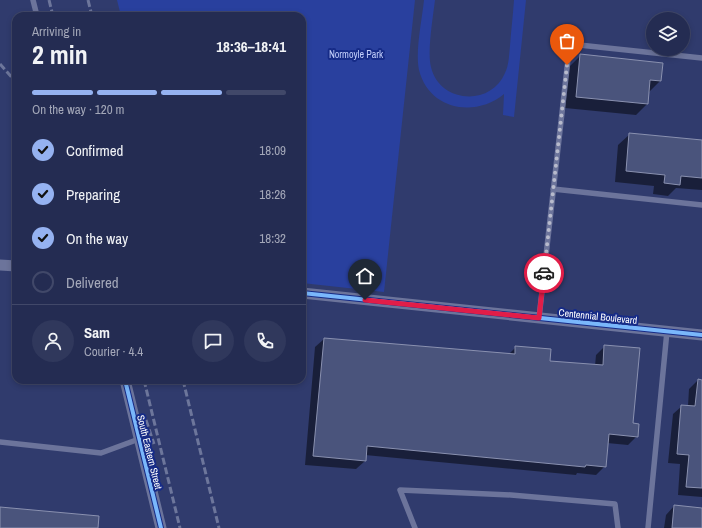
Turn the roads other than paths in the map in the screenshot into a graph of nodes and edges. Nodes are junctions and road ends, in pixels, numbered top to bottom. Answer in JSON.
{"nodes":[{"id":1,"x":33,"y":0,"type":"edge"},
{"id":2,"x":36,"y":12,"type":"edge"},
{"id":3,"x":702,"y":58,"type":"edge"},
{"id":4,"x":553,"y":189,"type":"junction"},
{"id":5,"x":702,"y":205,"type":"edge"},
{"id":6,"x":0,"y":265,"type":"edge"},
{"id":7,"x":12,"y":266,"type":"edge"},
{"id":8,"x":306,"y":293,"type":"edge"},
{"id":9,"x":539,"y":318,"type":"junction"},
{"id":10,"x":667,"y":331,"type":"junction"},
{"id":11,"x":702,"y":335,"type":"edge"},
{"id":12,"x":126,"y":384,"type":"edge"},
{"id":13,"x":139,"y":439,"type":"junction"},
{"id":14,"x":0,"y":442,"type":"edge"},
{"id":15,"x":161,"y":528,"type":"edge"},
{"id":16,"x":415,"y":528,"type":"edge"},
{"id":17,"x":618,"y":528,"type":"edge"},
{"id":18,"x":648,"y":528,"type":"edge"}],
"edges":[{"from":1,"to":2,"type":"lane"},
{"from":3,"to":4,"type":"lane"},
{"from":4,"to":5,"type":"lane"},
{"from":4,"to":9,"type":"lane"},
{"from":6,"to":7,"type":"street"},
{"from":8,"to":9,"type":"street","name":"Centennial Boulevard"},
{"from":9,"to":10,"type":"street","name":"Centennial Boulevard"},
{"from":10,"to":11,"type":"street","name":"Centennial Boulevard"},
{"from":10,"to":18,"type":"lane"},
{"from":12,"to":13,"type":"street","name":"South Eastern Street"},
{"from":13,"to":14,"type":"lane"},
{"from":13,"to":15,"type":"street","name":"South Eastern Street"},
{"from":16,"to":17,"type":"lane"}]}
